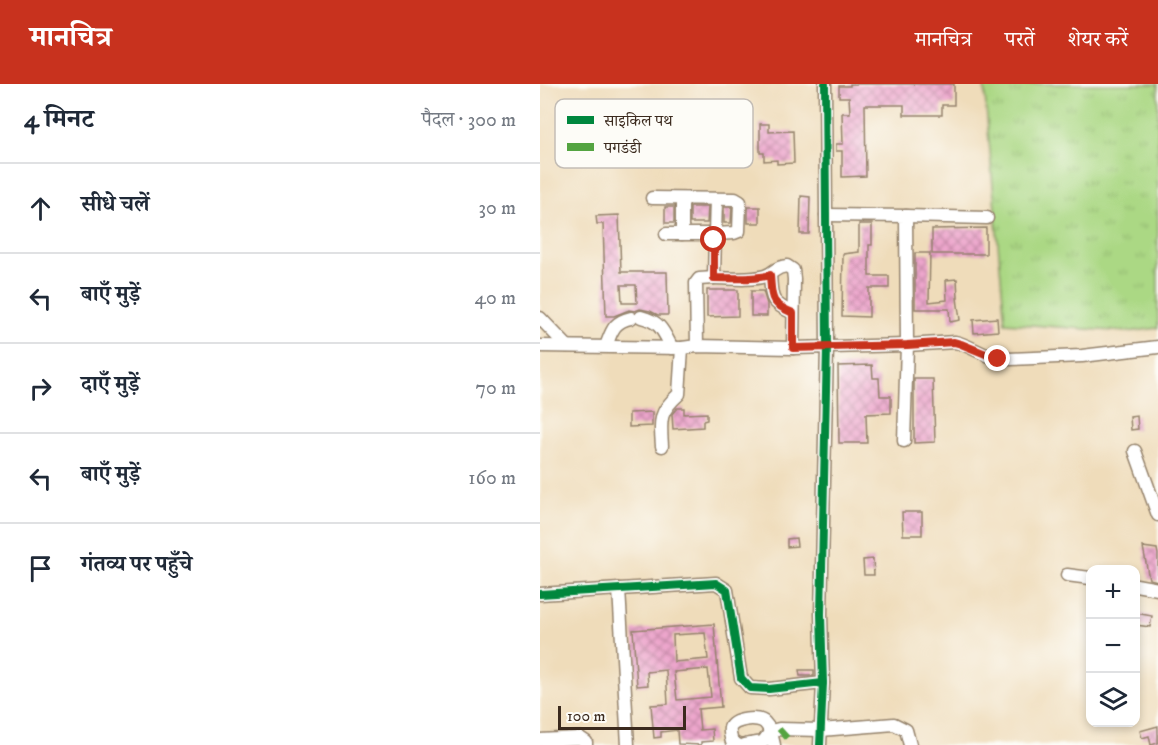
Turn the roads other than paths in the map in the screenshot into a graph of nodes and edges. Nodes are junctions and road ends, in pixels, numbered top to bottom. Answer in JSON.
{"nodes":[{"id":1,"x":825,"y":84,"type":"edge"},
{"id":2,"x":652,"y":198,"type":"dead end"},
{"id":3,"x":682,"y":199,"type":"junction"},
{"id":4,"x":716,"y":199,"type":"junction"},
{"id":5,"x":826,"y":215,"type":"junction"},
{"id":6,"x":906,"y":216,"type":"junction"},
{"id":7,"x":987,"y":218,"type":"dead end"},
{"id":8,"x":666,"y":234,"type":"dead end"},
{"id":9,"x":682,"y":234,"type":"junction"},
{"id":10,"x":715,"y":234,"type":"junction"},
{"id":11,"x":770,"y":275,"type":"junction"},
{"id":12,"x":714,"y":278,"type":"junction"},
{"id":13,"x":793,"y":313,"type":"junction"},
{"id":14,"x":540,"y":318,"type":"edge"},
{"id":15,"x":907,"y":345,"type":"junction"},
{"id":16,"x":540,"y":346,"type":"edge"},
{"id":17,"x":567,"y":346,"type":"junction"},
{"id":18,"x":606,"y":346,"type":"junction"},
{"id":19,"x":697,"y":346,"type":"junction"},
{"id":20,"x":827,"y":347,"type":"junction"},
{"id":21,"x":1158,"y":347,"type":"edge"},
{"id":22,"x":677,"y":348,"type":"junction"},
{"id":23,"x":793,"y":348,"type":"junction"},
{"id":24,"x":904,"y":441,"type":"dead end"},
{"id":25,"x":662,"y":446,"type":"dead end"},
{"id":26,"x":1135,"y":451,"type":"dead end"},
{"id":27,"x":1158,"y":515,"type":"edge"},
{"id":28,"x":1067,"y":575,"type":"dead end"},
{"id":29,"x":1086,"y":577,"type":"edge"},
{"id":30,"x":1140,"y":586,"type":"edge"},
{"id":31,"x":619,"y":589,"type":"junction"},
{"id":32,"x":1158,"y":589,"type":"edge"},
{"id":33,"x":540,"y":594,"type":"edge"},
{"id":34,"x":823,"y":683,"type":"junction"},
{"id":35,"x":821,"y":730,"type":"junction"},
{"id":36,"x":771,"y":731,"type":"junction"},
{"id":37,"x":540,"y":740,"type":"edge"},
{"id":38,"x":735,"y":744,"type":"edge"},
{"id":39,"x":586,"y":745,"type":"edge"},
{"id":40,"x":628,"y":745,"type":"edge"},
{"id":41,"x":774,"y":745,"type":"edge"},
{"id":42,"x":820,"y":745,"type":"edge"},
{"id":43,"x":910,"y":745,"type":"edge"}],
"edges":[{"from":1,"to":5,"type":"street"},
{"from":2,"to":3,"type":"street"},
{"from":3,"to":4,"type":"street"},
{"from":3,"to":9,"type":"street"},
{"from":4,"to":10,"type":"street"},
{"from":4,"to":10,"type":"street"},
{"from":5,"to":6,"type":"street"},
{"from":5,"to":20,"type":"street"},
{"from":6,"to":7,"type":"street"},
{"from":6,"to":15,"type":"street"},
{"from":8,"to":9,"type":"street"},
{"from":9,"to":10,"type":"street"},
{"from":10,"to":12,"type":"street"},
{"from":11,"to":12,"type":"street"},
{"from":11,"to":13,"type":"street"},
{"from":11,"to":13,"type":"street"},
{"from":12,"to":19,"type":"street"},
{"from":13,"to":23,"type":"street"},
{"from":14,"to":17,"type":"street"},
{"from":15,"to":20,"type":"street"},
{"from":15,"to":21,"type":"street"},
{"from":15,"to":24,"type":"street"},
{"from":16,"to":17,"type":"street"},
{"from":17,"to":18,"type":"street"},
{"from":18,"to":22,"type":"street"},
{"from":18,"to":22,"type":"street"},
{"from":19,"to":22,"type":"street"},
{"from":19,"to":23,"type":"street"},
{"from":20,"to":23,"type":"street"},
{"from":20,"to":34,"type":"street"},
{"from":22,"to":25,"type":"street"},
{"from":26,"to":27,"type":"street"},
{"from":28,"to":29,"type":"street"},
{"from":30,"to":32,"type":"street"},
{"from":31,"to":33,"type":"street"},
{"from":31,"to":34,"type":"street"},
{"from":31,"to":40,"type":"street"},
{"from":34,"to":35,"type":"street"},
{"from":35,"to":36,"type":"street"},
{"from":35,"to":42,"type":"street"},
{"from":35,"to":43,"type":"street"},
{"from":36,"to":38,"type":"street"},
{"from":36,"to":38,"type":"street"},
{"from":36,"to":41,"type":"street"},
{"from":37,"to":39,"type":"street"}]}
